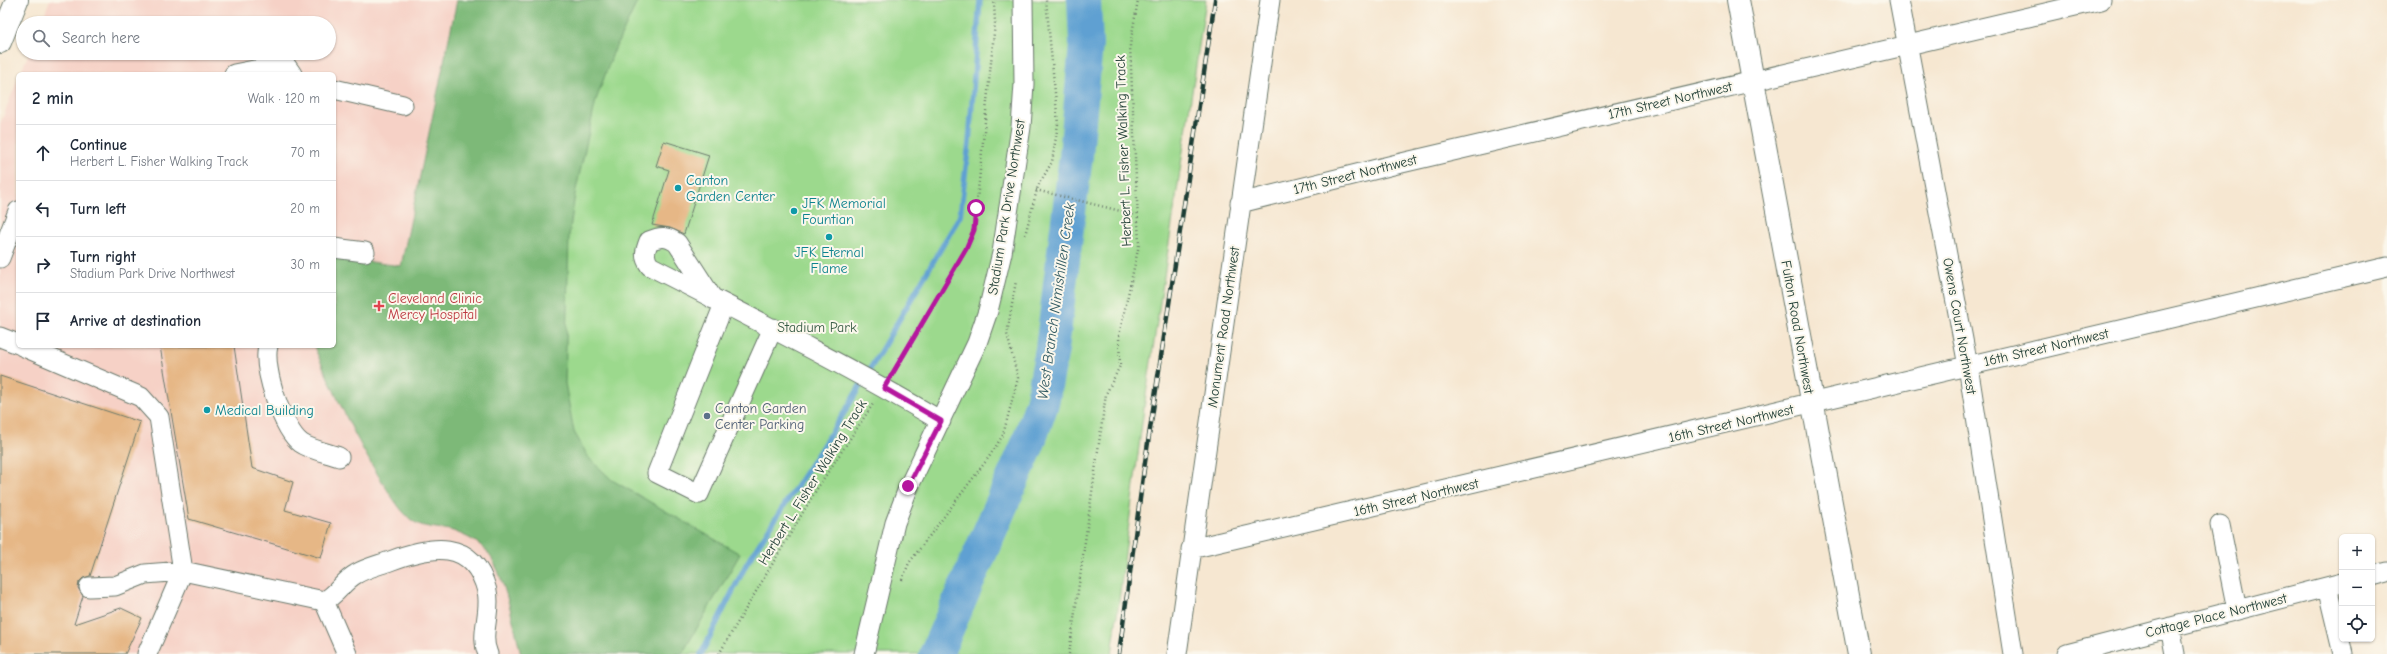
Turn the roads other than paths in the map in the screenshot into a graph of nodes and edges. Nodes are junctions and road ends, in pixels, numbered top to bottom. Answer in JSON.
{"nodes":[{"id":1,"x":17,"y":0,"type":"edge"},
{"id":2,"x":1023,"y":0,"type":"edge"},
{"id":3,"x":1270,"y":0,"type":"edge"},
{"id":4,"x":1738,"y":0,"type":"edge"},
{"id":5,"x":1899,"y":0,"type":"edge"},
{"id":6,"x":2101,"y":0,"type":"edge"},
{"id":7,"x":0,"y":42,"type":"edge"},
{"id":8,"x":1908,"y":46,"type":"junction"},
{"id":9,"x":244,"y":72,"type":"edge"},
{"id":10,"x":291,"y":72,"type":"edge"},
{"id":11,"x":1753,"y":81,"type":"junction"},
{"id":12,"x":336,"y":89,"type":"edge"},
{"id":13,"x":403,"y":105,"type":"dead end"},
{"id":14,"x":1240,"y":203,"type":"junction"},
{"id":15,"x":16,"y":216,"type":"edge"},
{"id":16,"x":336,"y":248,"type":"edge"},
{"id":17,"x":365,"y":252,"type":"dead end"},
{"id":18,"x":0,"y":258,"type":"edge"},
{"id":19,"x":2387,"y":267,"type":"edge"},
{"id":20,"x":773,"y":328,"type":"junction"},
{"id":21,"x":0,"y":337,"type":"edge"},
{"id":22,"x":16,"y":343,"type":"edge"},
{"id":23,"x":27,"y":348,"type":"edge"},
{"id":24,"x":268,"y":348,"type":"edge"},
{"id":25,"x":1968,"y":366,"type":"junction"},
{"id":26,"x":1811,"y":403,"type":"junction"},
{"id":27,"x":941,"y":421,"type":"junction"},
{"id":28,"x":339,"y":457,"type":"dead end"},
{"id":29,"x":2220,"y":525,"type":"dead end"},
{"id":30,"x":1191,"y":549,"type":"junction"},
{"id":31,"x":183,"y":571,"type":"junction"},
{"id":32,"x":2387,"y":572,"type":"edge"},
{"id":33,"x":2375,"y":575,"type":"edge"},
{"id":34,"x":2335,"y":585,"type":"edge"},
{"id":35,"x":89,"y":587,"type":"dead end"},
{"id":36,"x":324,"y":601,"type":"junction"},
{"id":37,"x":2237,"y":610,"type":"junction"},
{"id":38,"x":2170,"y":627,"type":"junction"},
{"id":39,"x":147,"y":654,"type":"edge"},
{"id":40,"x":347,"y":654,"type":"edge"},
{"id":41,"x":488,"y":654,"type":"edge"},
{"id":42,"x":864,"y":654,"type":"edge"},
{"id":43,"x":1177,"y":654,"type":"edge"},
{"id":44,"x":1859,"y":654,"type":"edge"},
{"id":45,"x":2013,"y":654,"type":"edge"},
{"id":46,"x":2067,"y":654,"type":"edge"},
{"id":47,"x":2175,"y":654,"type":"edge"},
{"id":48,"x":2343,"y":654,"type":"edge"}],
"edges":[{"from":1,"to":7,"type":"main road"},
{"from":2,"to":27,"type":"street","name":"Stadium Park Drive Northwest"},
{"from":3,"to":14,"type":"street","name":"Monument Road Northwest"},
{"from":4,"to":11,"type":"main road","name":"Fulton Road Northwest"},
{"from":5,"to":8,"type":"street","name":"Owens Court Northwest"},
{"from":6,"to":8,"type":"street","name":"17th Street Northwest"},
{"from":8,"to":11,"type":"street","name":"17th Street Northwest"},
{"from":8,"to":25,"type":"street","name":"Owens Court Northwest"},
{"from":9,"to":10,"type":"street"},
{"from":11,"to":14,"type":"street","name":"17th Street Northwest"},
{"from":11,"to":26,"type":"main road","name":"Fulton Road Northwest"},
{"from":12,"to":13,"type":"street"},
{"from":14,"to":30,"type":"street","name":"Monument Road Northwest"},
{"from":15,"to":18,"type":"street"},
{"from":16,"to":17,"type":"street"},
{"from":19,"to":25,"type":"street","name":"16th Street Northwest"},
{"from":20,"to":20,"type":"street"},
{"from":20,"to":27,"type":"street"},
{"from":21,"to":22,"type":"street"},
{"from":23,"to":31,"type":"street"},
{"from":24,"to":28,"type":"street"},
{"from":25,"to":26,"type":"street","name":"16th Street Northwest"},
{"from":25,"to":45,"type":"street","name":"Owens Court Northwest"},
{"from":26,"to":30,"type":"street","name":"16th Street Northwest"},
{"from":26,"to":44,"type":"main road","name":"Fulton Road Northwest"},
{"from":27,"to":42,"type":"street","name":"Stadium Park Drive Northwest"},
{"from":29,"to":37,"type":"street"},
{"from":30,"to":43,"type":"street","name":"Monument Road Northwest"},
{"from":31,"to":35,"type":"street"},
{"from":31,"to":36,"type":"street"},
{"from":31,"to":39,"type":"street"},
{"from":32,"to":33,"type":"street"},
{"from":34,"to":37,"type":"street","name":"Cottage Place Northwest"},
{"from":34,"to":48,"type":"street"},
{"from":36,"to":40,"type":"street"},
{"from":36,"to":41,"type":"street"},
{"from":37,"to":38,"type":"street","name":"Cottage Place Northwest"},
{"from":38,"to":46,"type":"street","name":"Cottage Place Northwest"},
{"from":38,"to":47,"type":"street"}]}
